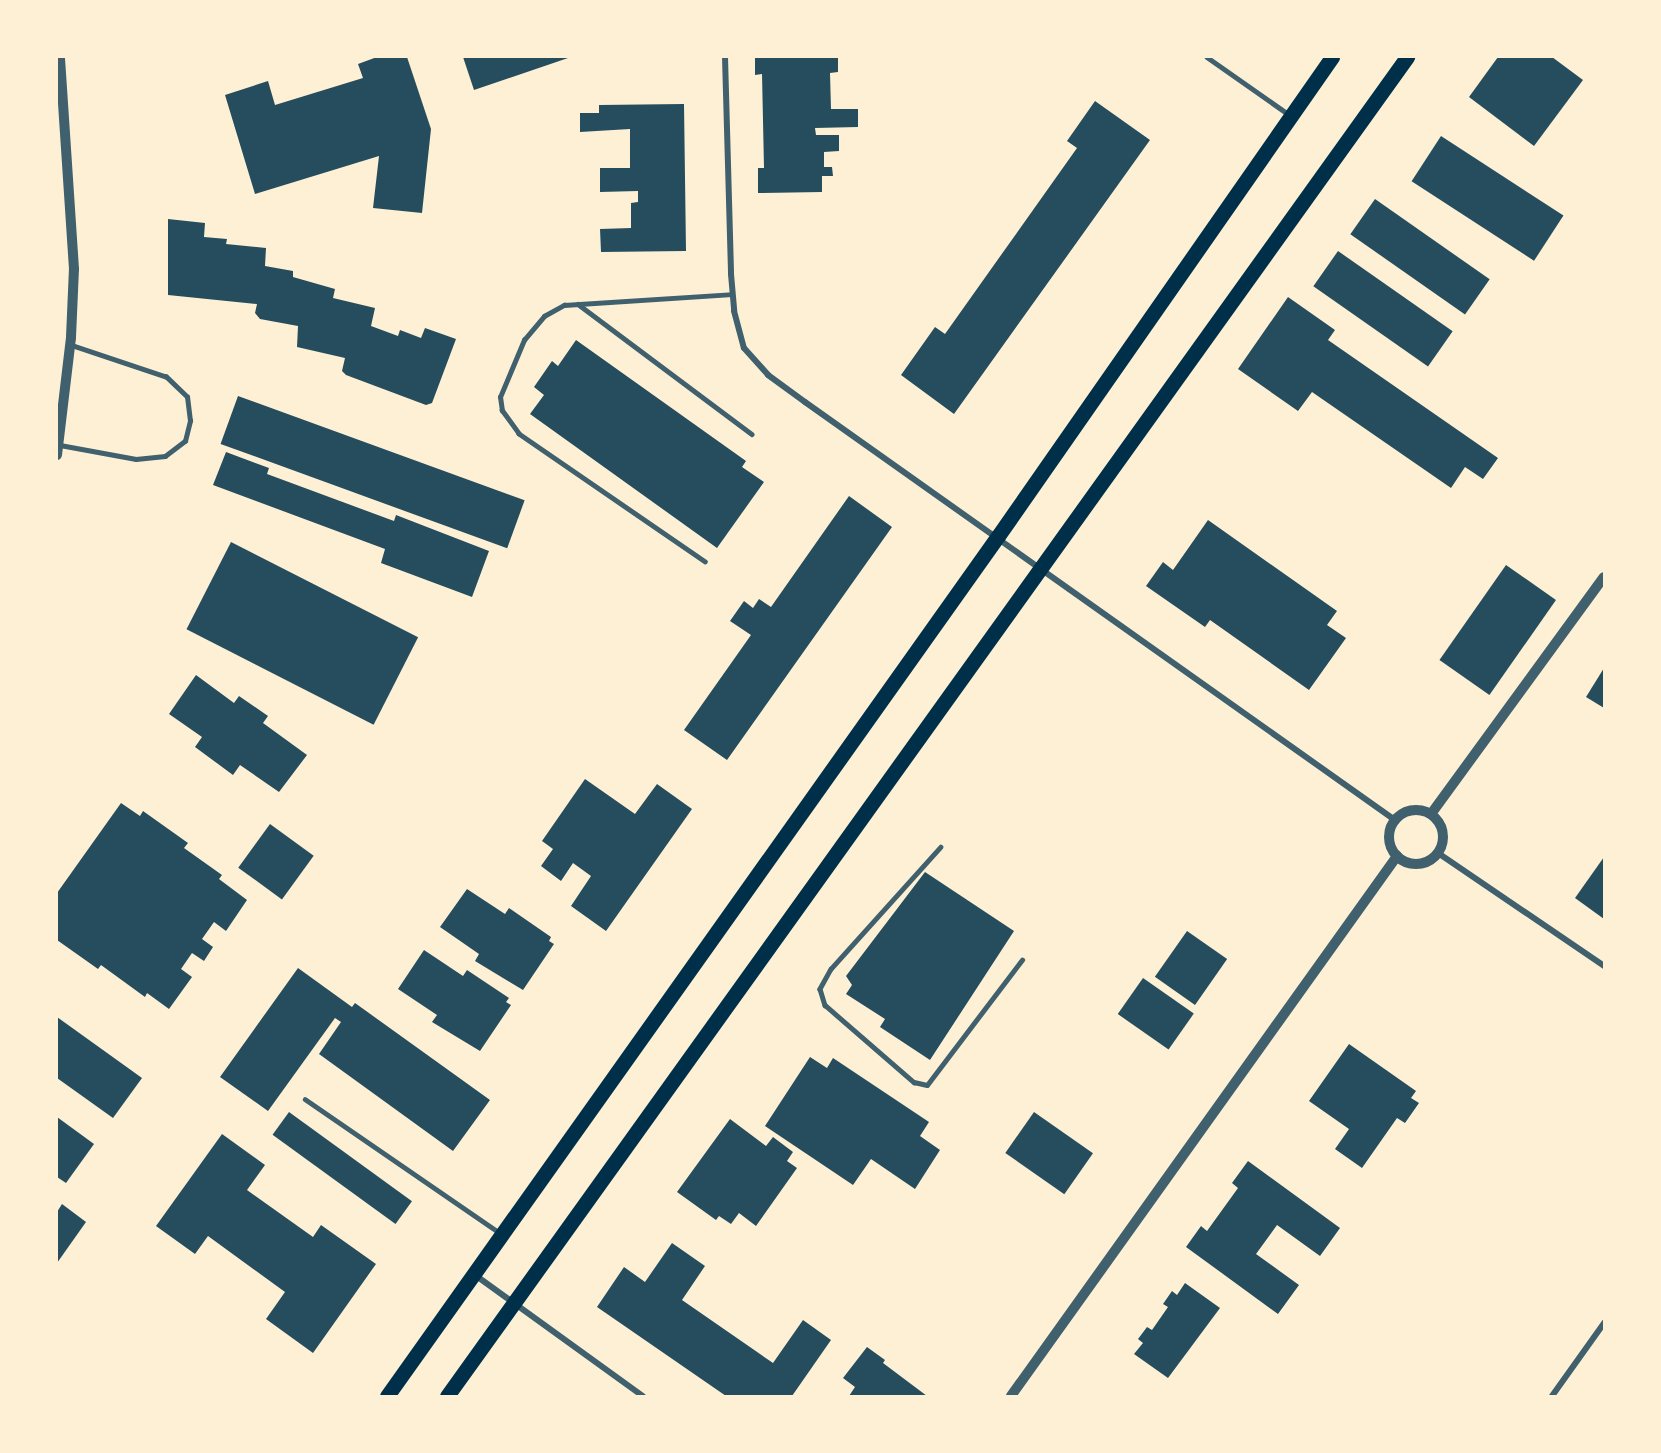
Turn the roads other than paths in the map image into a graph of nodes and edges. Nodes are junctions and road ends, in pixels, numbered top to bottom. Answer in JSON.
{"nodes":[{"id":1,"x":60,"y":57,"type":"edge"},
{"id":2,"x":725,"y":57,"type":"edge"},
{"id":3,"x":1207,"y":57,"type":"edge"},
{"id":4,"x":1332,"y":57,"type":"edge"},
{"id":5,"x":1407,"y":57,"type":"edge"},
{"id":6,"x":1290,"y":116,"type":"junction"},
{"id":7,"x":732,"y":294,"type":"junction"},
{"id":8,"x":578,"y":304,"type":"junction"},
{"id":9,"x":70,"y":345,"type":"junction"},
{"id":10,"x":752,"y":434,"type":"dead end"},
{"id":11,"x":58,"y":450,"type":"edge"},
{"id":12,"x":998,"y":536,"type":"junction"},
{"id":13,"x":705,"y":562,"type":"dead end"},
{"id":14,"x":1040,"y":568,"type":"junction"},
{"id":15,"x":1604,"y":577,"type":"edge"},
{"id":16,"x":1431,"y":814,"type":"junction"},
{"id":17,"x":1395,"y":820,"type":"junction"},
{"id":18,"x":941,"y":847,"type":"dead end"},
{"id":19,"x":1438,"y":853,"type":"junction"},
{"id":20,"x":1397,"y":856,"type":"junction"},
{"id":21,"x":1022,"y":960,"type":"dead end"},
{"id":22,"x":1604,"y":966,"type":"edge"},
{"id":23,"x":305,"y":1099,"type":"dead end"},
{"id":24,"x":502,"y":1234,"type":"junction"},
{"id":25,"x":474,"y":1274,"type":"junction"},
{"id":26,"x":513,"y":1303,"type":"junction"},
{"id":27,"x":1604,"y":1323,"type":"edge"},
{"id":28,"x":387,"y":1396,"type":"edge"},
{"id":29,"x":447,"y":1396,"type":"edge"},
{"id":30,"x":643,"y":1396,"type":"edge"},
{"id":31,"x":1011,"y":1396,"type":"edge"},
{"id":32,"x":1552,"y":1396,"type":"edge"}],
"edges":[{"from":1,"to":9,"type":"street"},
{"from":2,"to":7,"type":"street"},
{"from":3,"to":6,"type":"lane"},
{"from":4,"to":6,"type":"main road"},
{"from":5,"to":14,"type":"main road"},
{"from":6,"to":12,"type":"main road"},
{"from":7,"to":8,"type":"lane"},
{"from":7,"to":12,"type":"street"},
{"from":8,"to":10,"type":"lane"},
{"from":8,"to":13,"type":"lane"},
{"from":9,"to":11,"type":"street"},
{"from":9,"to":11,"type":"lane"},
{"from":12,"to":14,"type":"street"},
{"from":12,"to":24,"type":"main road"},
{"from":14,"to":17,"type":"street"},
{"from":14,"to":26,"type":"main road"},
{"from":15,"to":16,"type":"street"},
{"from":16,"to":17,"type":"street"},
{"from":16,"to":19,"type":"street"},
{"from":17,"to":20,"type":"street"},
{"from":18,"to":21,"type":"lane"},
{"from":19,"to":20,"type":"street"},
{"from":19,"to":22,"type":"street"},
{"from":20,"to":31,"type":"street"},
{"from":23,"to":24,"type":"lane"},
{"from":24,"to":25,"type":"main road"},
{"from":25,"to":26,"type":"street"},
{"from":25,"to":28,"type":"main road"},
{"from":26,"to":29,"type":"main road"},
{"from":26,"to":30,"type":"street"},
{"from":27,"to":32,"type":"street"}]}
